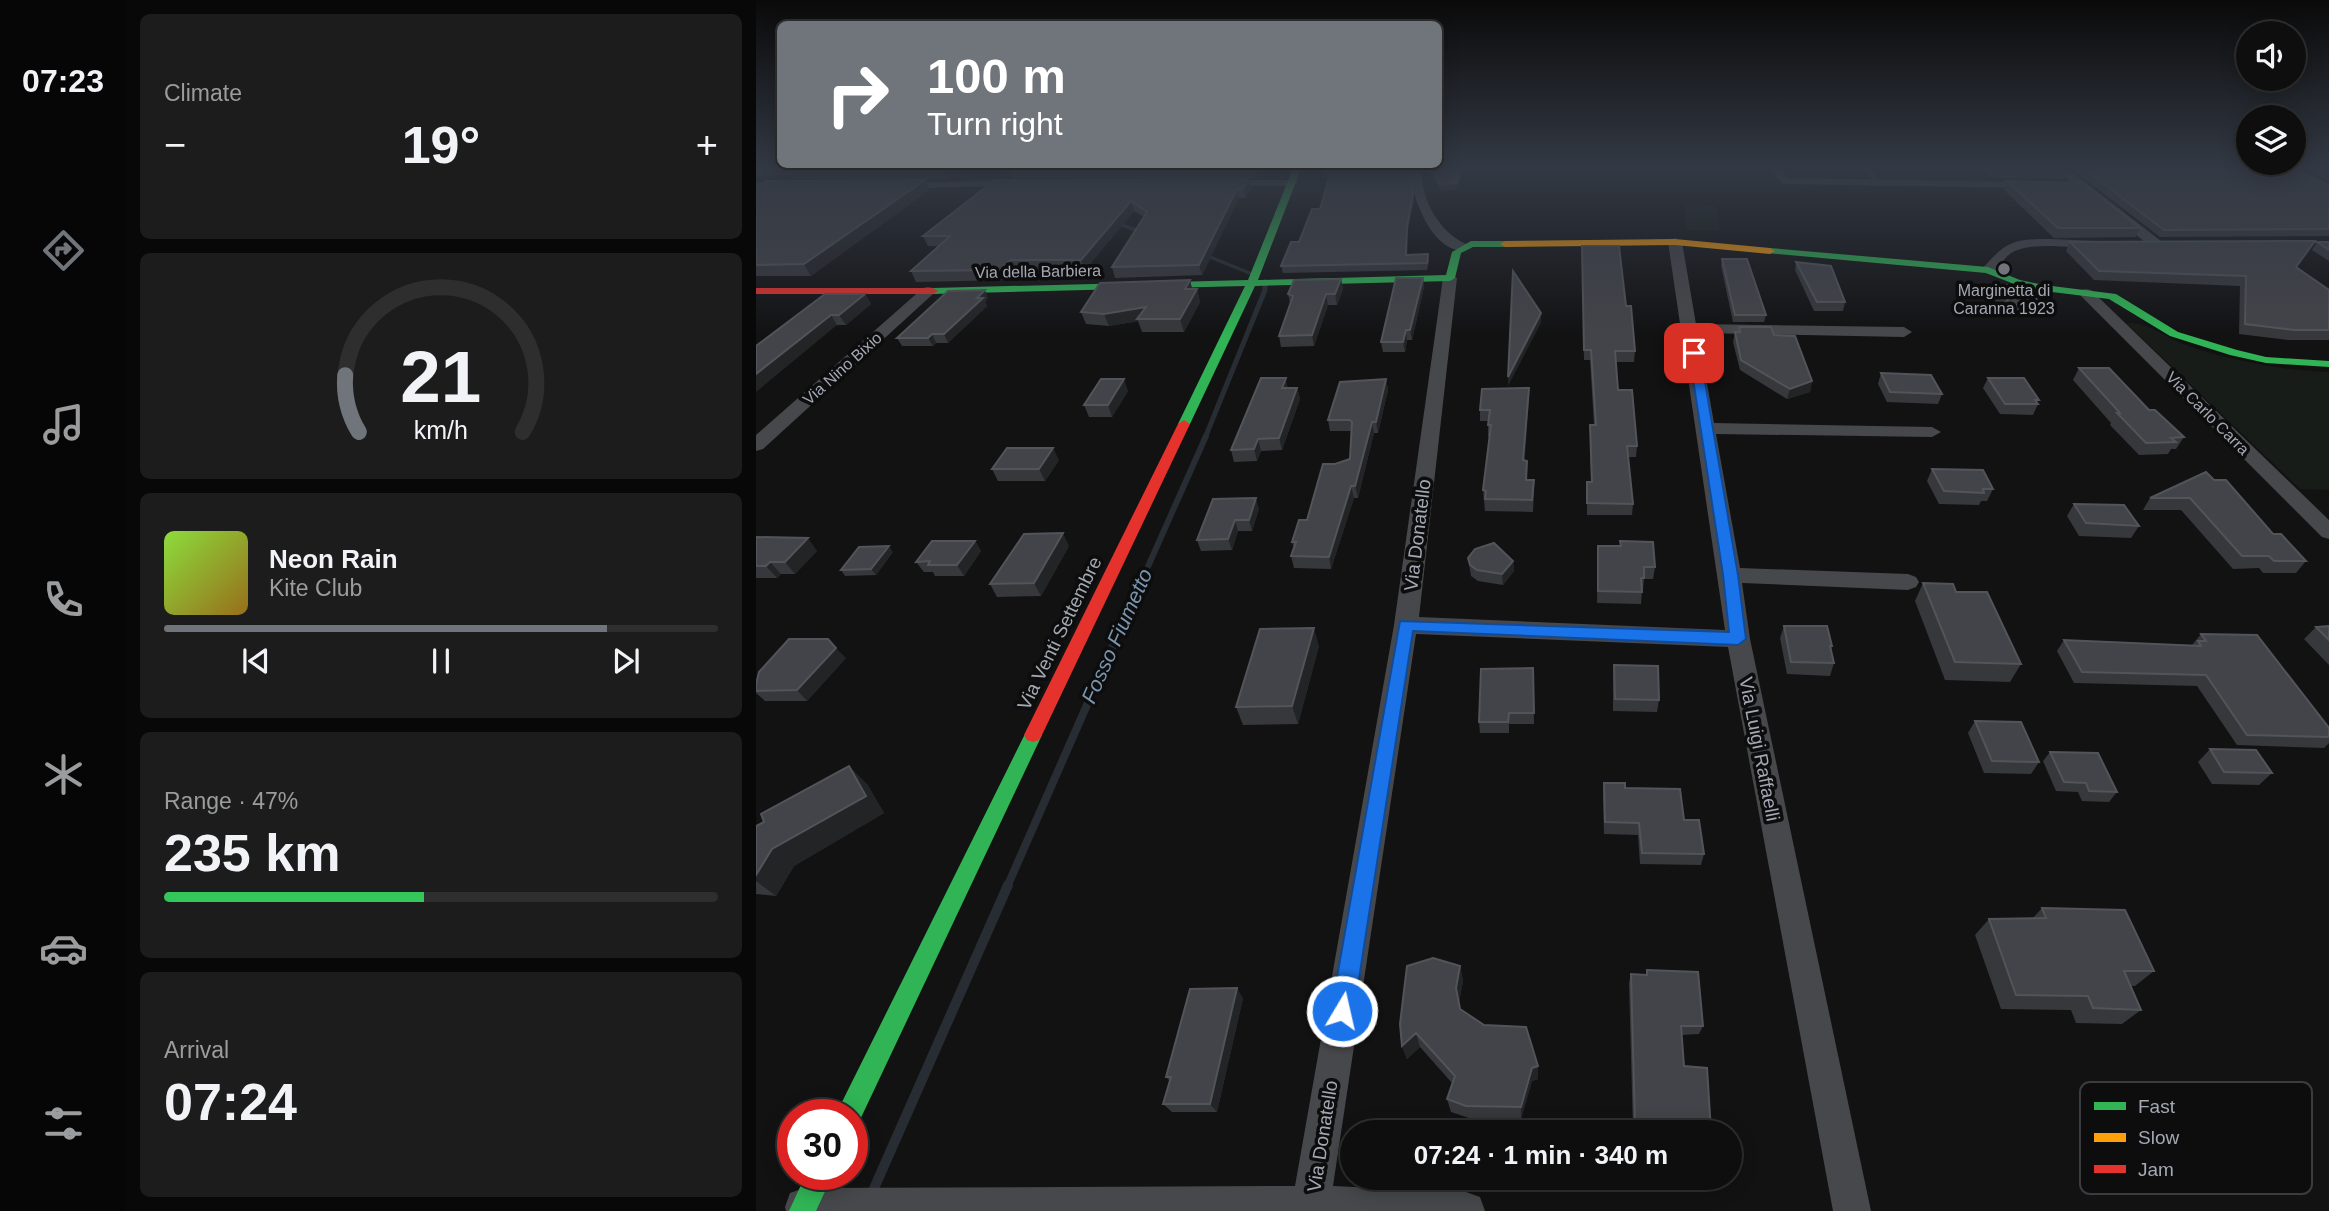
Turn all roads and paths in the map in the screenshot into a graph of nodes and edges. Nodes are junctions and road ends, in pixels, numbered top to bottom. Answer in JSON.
{"nodes":[{"id":1,"x":1277,"y":223,"type":"edge"},
{"id":2,"x":1435,"y":223,"type":"edge"},
{"id":3,"x":2132,"y":223,"type":"edge"},
{"id":4,"x":1675,"y":242,"type":"junction"},
{"id":5,"x":1461,"y":247,"type":"junction"},
{"id":6,"x":1988,"y":270,"type":"junction"},
{"id":7,"x":1255,"y":278,"type":"junction"},
{"id":8,"x":1450,"y":278,"type":"junction"},
{"id":9,"x":928,"y":290,"type":"junction"},
{"id":10,"x":756,"y":291,"type":"edge"},
{"id":11,"x":2086,"y":293,"type":"junction"},
{"id":12,"x":1690,"y":328,"type":"junction"},
{"id":13,"x":1904,"y":332,"type":"dead end"},
{"id":14,"x":2329,"y":364,"type":"edge"},
{"id":15,"x":1707,"y":428,"type":"junction"},
{"id":16,"x":764,"y":432,"type":"edge"},
{"id":17,"x":1932,"y":432,"type":"dead end"},
{"id":18,"x":756,"y":445,"type":"edge"},
{"id":19,"x":2329,"y":533,"type":"edge"},
{"id":20,"x":1730,"y":575,"type":"junction"},
{"id":21,"x":1908,"y":582,"type":"dead end"},
{"id":22,"x":1406,"y":625,"type":"junction"},
{"id":23,"x":1738,"y":639,"type":"junction"},
{"id":24,"x":857,"y":1099,"type":"edge"},
{"id":25,"x":809,"y":1197,"type":"edge"},
{"id":26,"x":1311,"y":1205,"type":"junction"},
{"id":27,"x":1466,"y":1211,"type":"edge"},
{"id":28,"x":1852,"y":1211,"type":"edge"}],
"edges":[{"from":1,"to":7,"type":"street","name":"Via Venti Settembre"},
{"from":2,"to":5,"type":"street"},
{"from":3,"to":6,"type":"street"},
{"from":4,"to":5,"type":"street"},
{"from":4,"to":6,"type":"street"},
{"from":4,"to":12,"type":"street","name":"Via Luigi Raffaelli"},
{"from":5,"to":8,"type":"street"},
{"from":6,"to":11,"type":"street"},
{"from":7,"to":8,"type":"street","name":"Via della Barbiera"},
{"from":7,"to":9,"type":"street","name":"Via della Barbiera"},
{"from":7,"to":24,"type":"street","name":"Via Venti Settembre"},
{"from":8,"to":22,"type":"street","name":"Via Donatello"},
{"from":9,"to":10,"type":"street","name":"Via della Barbiera"},
{"from":9,"to":16,"type":"street","name":"Via Nino Bixio"},
{"from":11,"to":14,"type":"street"},
{"from":11,"to":19,"type":"street","name":"Via Carlo Carra"},
{"from":12,"to":13,"type":"street"},
{"from":12,"to":15,"type":"street","name":"Via Luigi Raffaelli"},
{"from":15,"to":17,"type":"street"},
{"from":15,"to":20,"type":"street","name":"Via Luigi Raffaelli"},
{"from":16,"to":18,"type":"street","name":"Via Nino Bixio"},
{"from":20,"to":21,"type":"street"},
{"from":20,"to":23,"type":"street","name":"Via Luigi Raffaelli"},
{"from":22,"to":23,"type":"street"},
{"from":22,"to":26,"type":"street","name":"Via Donatello"},
{"from":23,"to":28,"type":"street","name":"Via Luigi Raffaelli"},
{"from":25,"to":26,"type":"street"},
{"from":26,"to":27,"type":"street"}]}
